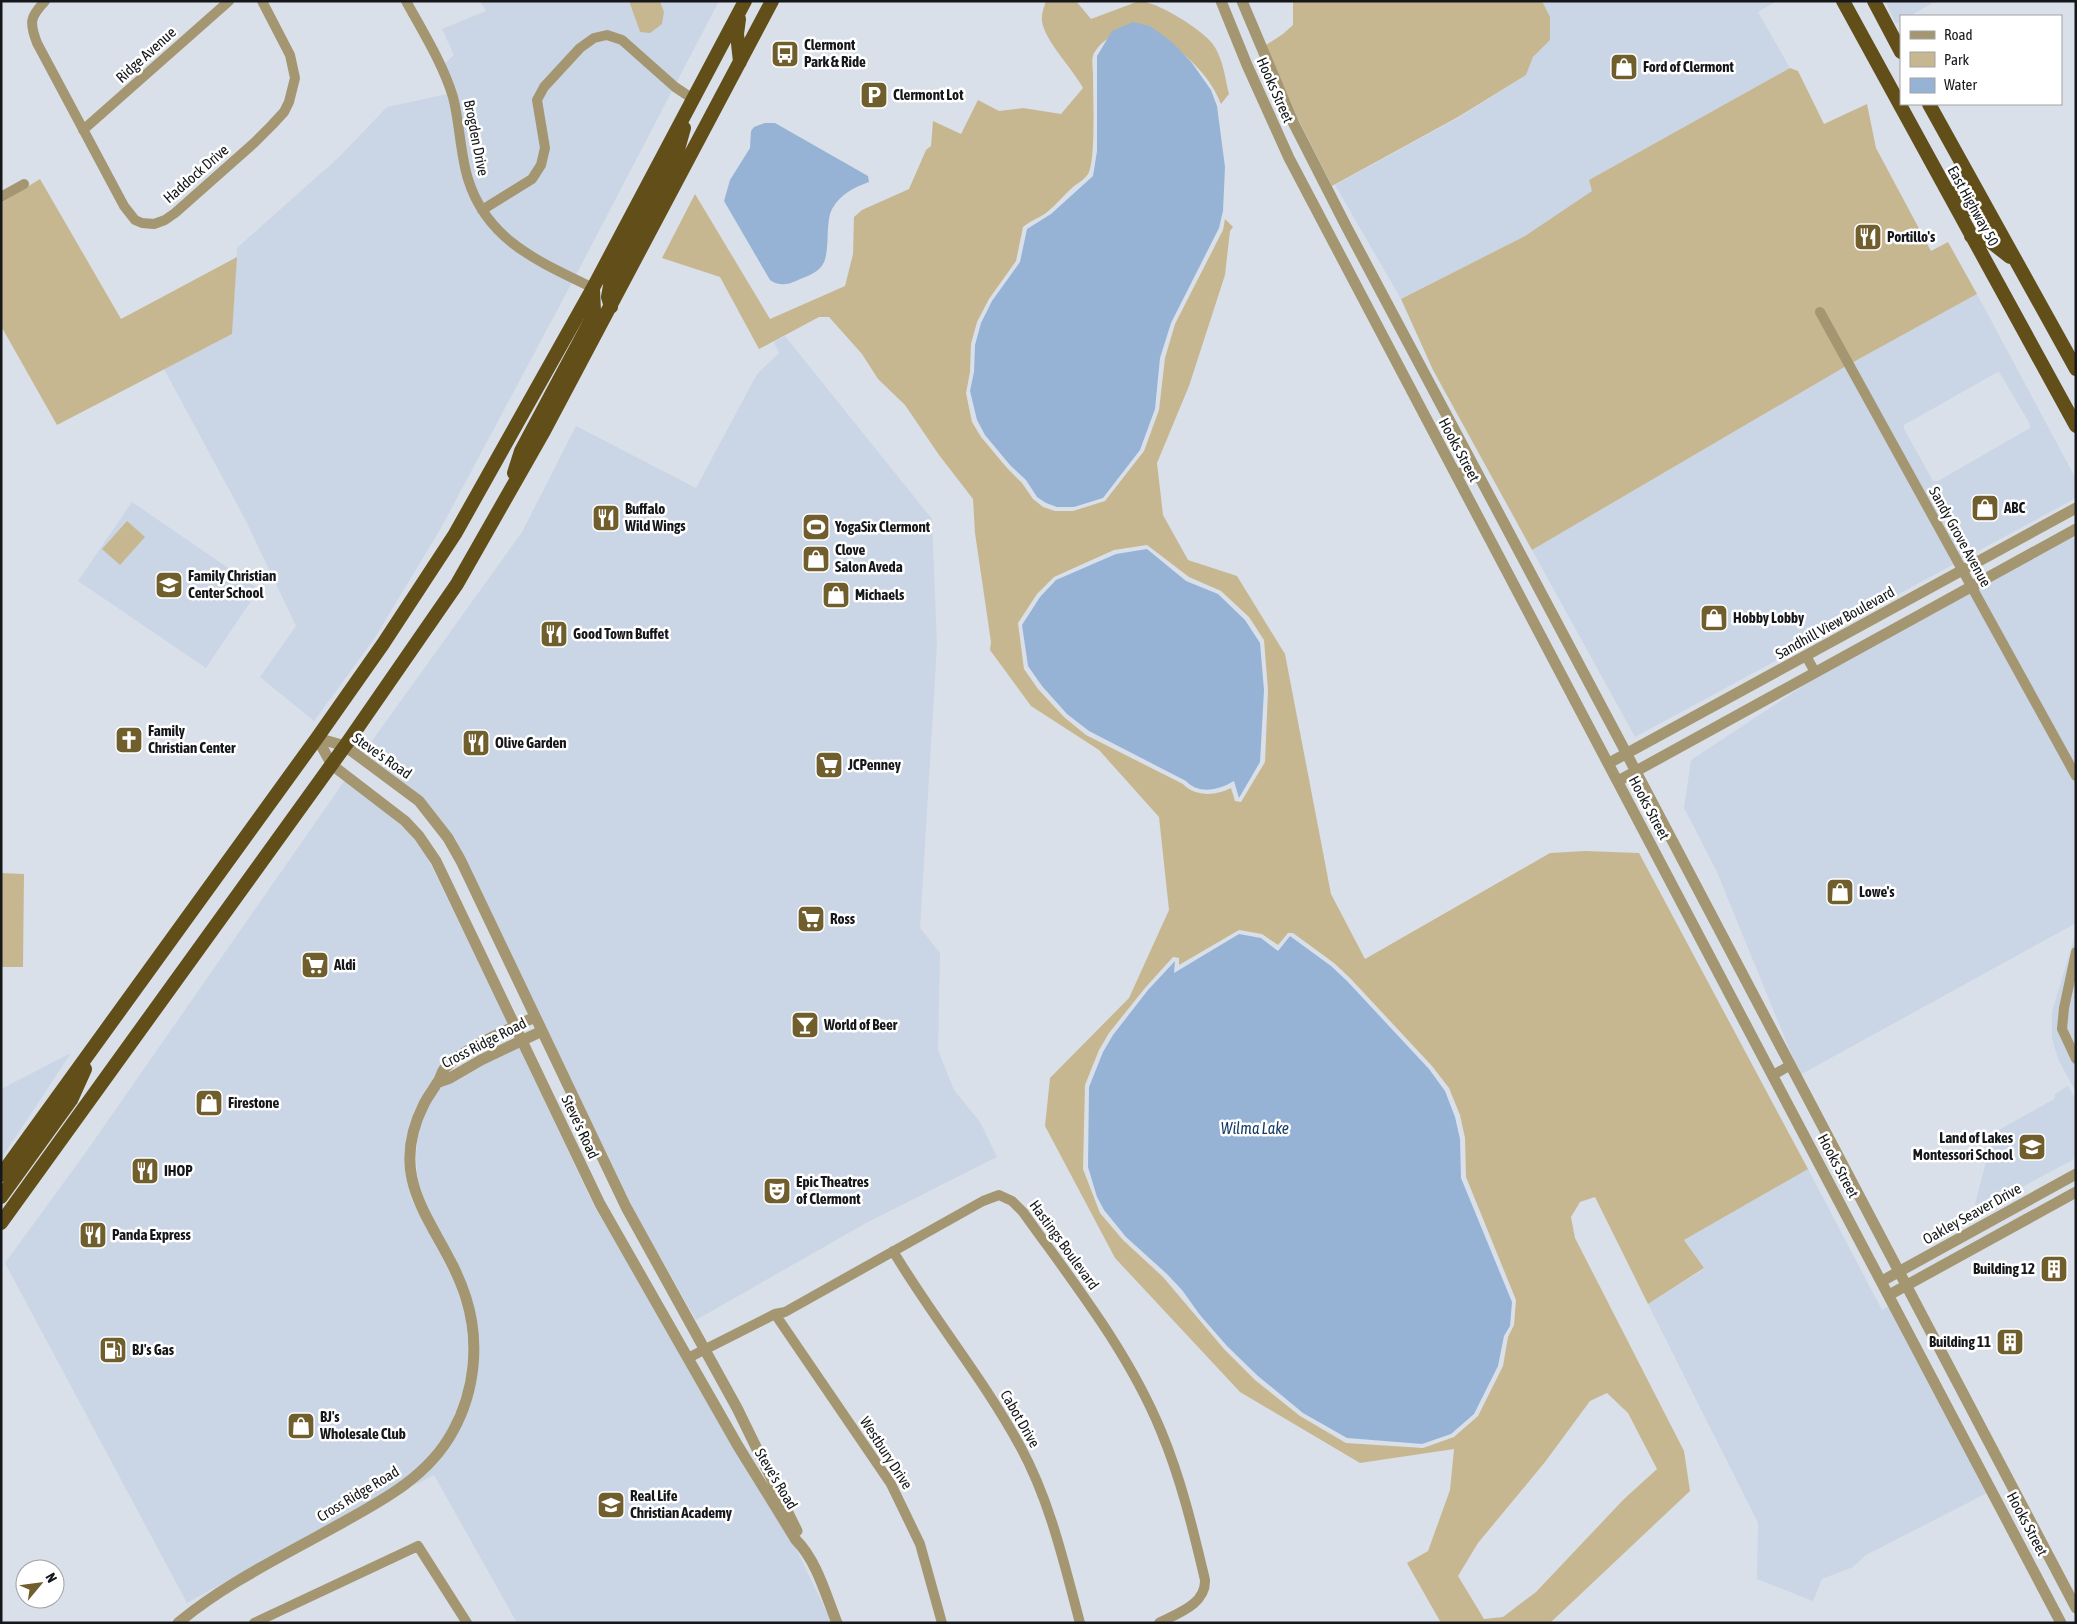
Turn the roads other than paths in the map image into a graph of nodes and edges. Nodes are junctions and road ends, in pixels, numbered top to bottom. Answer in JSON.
{"nodes":[{"id":1,"x":46,"y":1,"type":"edge"},
{"id":2,"x":229,"y":1,"type":"edge"},
{"id":3,"x":262,"y":1,"type":"edge"},
{"id":4,"x":406,"y":1,"type":"edge"},
{"id":5,"x":772,"y":1,"type":"edge"},
{"id":6,"x":1221,"y":1,"type":"edge"},
{"id":7,"x":1242,"y":1,"type":"edge"},
{"id":8,"x":1843,"y":1,"type":"edge"},
{"id":9,"x":1874,"y":1,"type":"edge"},
{"id":10,"x":742,"y":6,"type":"edge"},
{"id":11,"x":1900,"y":50,"type":"edge"},
{"id":12,"x":740,"y":63,"type":"junction"},
{"id":13,"x":691,"y":102,"type":"junction"},
{"id":14,"x":1930,"y":105,"type":"edge"},
{"id":15,"x":83,"y":130,"type":"junction"},
{"id":16,"x":24,"y":184,"type":"dead end"},
{"id":17,"x":1943,"y":184,"type":"junction"},
{"id":18,"x":1,"y":197,"type":"edge"},
{"id":19,"x":482,"y":210,"type":"junction"},
{"id":20,"x":1988,"y":211,"type":"junction"},
{"id":21,"x":1971,"y":236,"type":"junction"},
{"id":22,"x":2018,"y":264,"type":"junction"},
{"id":23,"x":593,"y":288,"type":"junction"},
{"id":24,"x":611,"y":307,"type":"junction"},
{"id":25,"x":1820,"y":312,"type":"dead end"},
{"id":26,"x":2076,"y":369,"type":"edge"},
{"id":27,"x":2076,"y":426,"type":"edge"},
{"id":28,"x":1473,"y":466,"type":"junction"},
{"id":29,"x":1456,"y":475,"type":"junction"},
{"id":30,"x":503,"y":504,"type":"junction"},
{"id":31,"x":2076,"y":508,"type":"edge"},
{"id":32,"x":2076,"y":529,"type":"edge"},
{"id":33,"x":1962,"y":570,"type":"junction"},
{"id":34,"x":1971,"y":587,"type":"junction"},
{"id":35,"x":1806,"y":656,"type":"junction"},
{"id":36,"x":1815,"y":672,"type":"junction"},
{"id":37,"x":317,"y":738,"type":"junction"},
{"id":38,"x":345,"y":746,"type":"junction"},
{"id":39,"x":1626,"y":754,"type":"junction"},
{"id":40,"x":1609,"y":764,"type":"junction"},
{"id":41,"x":332,"y":765,"type":"junction"},
{"id":42,"x":1636,"y":771,"type":"junction"},
{"id":43,"x":2076,"y":776,"type":"edge"},
{"id":44,"x":1618,"y":781,"type":"junction"},
{"id":45,"x":2076,"y":952,"type":"edge"},
{"id":46,"x":535,"y":1017,"type":"junction"},
{"id":47,"x":515,"y":1026,"type":"junction"},
{"id":48,"x":542,"y":1031,"type":"junction"},
{"id":49,"x":522,"y":1040,"type":"junction"},
{"id":50,"x":97,"y":1041,"type":"junction"},
{"id":51,"x":2076,"y":1060,"type":"edge"},
{"id":52,"x":1789,"y":1066,"type":"junction"},
{"id":53,"x":1773,"y":1075,"type":"junction"},
{"id":54,"x":438,"y":1082,"type":"junction"},
{"id":55,"x":2076,"y":1174,"type":"edge"},
{"id":56,"x":1,"y":1175,"type":"edge"},
{"id":57,"x":2076,"y":1192,"type":"edge"},
{"id":58,"x":1,"y":1197,"type":"edge"},
{"id":59,"x":2026,"y":1201,"type":"junction"},
{"id":60,"x":2034,"y":1215,"type":"junction"},
{"id":61,"x":1,"y":1223,"type":"edge"},
{"id":62,"x":894,"y":1251,"type":"junction"},
{"id":63,"x":1898,"y":1272,"type":"junction"},
{"id":64,"x":1882,"y":1281,"type":"junction"},
{"id":65,"x":1906,"y":1286,"type":"junction"},
{"id":66,"x":1889,"y":1295,"type":"junction"},
{"id":67,"x":774,"y":1314,"type":"junction"},
{"id":68,"x":704,"y":1349,"type":"junction"},
{"id":69,"x":688,"y":1358,"type":"junction"},
{"id":70,"x":802,"y":1546,"type":"junction"},
{"id":71,"x":2076,"y":1608,"type":"edge"},
{"id":72,"x":274,"y":1619,"type":"edge"},
{"id":73,"x":178,"y":1623,"type":"edge"},
{"id":74,"x":254,"y":1623,"type":"edge"},
{"id":75,"x":467,"y":1623,"type":"edge"},
{"id":76,"x":837,"y":1623,"type":"edge"},
{"id":77,"x":942,"y":1623,"type":"edge"},
{"id":78,"x":1080,"y":1623,"type":"edge"},
{"id":79,"x":1159,"y":1623,"type":"edge"},
{"id":80,"x":2061,"y":1623,"type":"edge"}],
"edges":[{"from":1,"to":15,"type":"street","name":"Haddock Drive"},
{"from":2,"to":15,"type":"street","name":"Ridge Avenue"},
{"from":3,"to":15,"type":"street","name":"Haddock Drive"},
{"from":4,"to":19,"type":"street","name":"Brogden Drive"},
{"from":5,"to":12,"type":"highway"},
{"from":6,"to":29,"type":"street","name":"Hooks Street"},
{"from":7,"to":28,"type":"street","name":"Hooks Street"},
{"from":8,"to":17,"type":"highway","name":"East Highway 50"},
{"from":9,"to":11,"type":"highway"},
{"from":10,"to":12,"type":"highway"},
{"from":10,"to":13,"type":"highway"},
{"from":12,"to":24,"type":"highway"},
{"from":13,"to":19,"type":"street"},
{"from":13,"to":23,"type":"highway"},
{"from":13,"to":24,"type":"highway"},
{"from":14,"to":20,"type":"highway","name":"East Highway 50"},
{"from":16,"to":18,"type":"street"},
{"from":17,"to":20,"type":"highway"},
{"from":17,"to":21,"type":"highway","name":"East Highway 50"},
{"from":19,"to":23,"type":"street","name":"Brogden Drive"},
{"from":20,"to":22,"type":"highway","name":"East Highway 50"},
{"from":21,"to":22,"type":"highway"},
{"from":21,"to":27,"type":"highway","name":"East Highway 50"},
{"from":22,"to":26,"type":"highway","name":"East Highway 50"},
{"from":23,"to":30,"type":"highway"},
{"from":23,"to":37,"type":"highway"},
{"from":24,"to":30,"type":"highway"},
{"from":25,"to":33,"type":"street","name":"Sandy Grove Avenue"},
{"from":28,"to":29,"type":"street"},
{"from":28,"to":39,"type":"street","name":"Hooks Street"},
{"from":29,"to":40,"type":"street","name":"Hooks Street"},
{"from":30,"to":38,"type":"highway"},
{"from":31,"to":33,"type":"street","name":"Sandhill View Boulevard"},
{"from":32,"to":34,"type":"street"},
{"from":33,"to":34,"type":"street","name":"Sandy Grove Avenue"},
{"from":33,"to":35,"type":"street","name":"Sandhill View Boulevard"},
{"from":34,"to":36,"type":"street"},
{"from":34,"to":43,"type":"street","name":"Sandy Grove Avenue"},
{"from":35,"to":36,"type":"street"},
{"from":35,"to":39,"type":"street","name":"Sandhill View Boulevard"},
{"from":36,"to":42,"type":"street"},
{"from":37,"to":38,"type":"street","name":"Steve's Road"},
{"from":37,"to":41,"type":"street","name":"Steve's Road"},
{"from":37,"to":50,"type":"highway"},
{"from":38,"to":41,"type":"highway"},
{"from":38,"to":46,"type":"street","name":"Steve's Road"},
{"from":39,"to":40,"type":"street","name":"Sandhill View Boulevard"},
{"from":39,"to":42,"type":"street","name":"Hooks Street"},
{"from":40,"to":44,"type":"street","name":"Hooks Street"},
{"from":41,"to":47,"type":"street","name":"Steve's Road"},
{"from":41,"to":61,"type":"highway"},
{"from":42,"to":44,"type":"street"},
{"from":42,"to":52,"type":"street","name":"Hooks Street"},
{"from":44,"to":53,"type":"street","name":"Hooks Street"},
{"from":45,"to":51,"type":"street"},
{"from":46,"to":47,"type":"street","name":"Cross Ridge Road"},
{"from":46,"to":48,"type":"street","name":"Steve's Road"},
{"from":47,"to":49,"type":"street","name":"Steve's Road"},
{"from":47,"to":54,"type":"street","name":"Cross Ridge Road"},
{"from":48,"to":49,"type":"street","name":"Cross Ridge Road"},
{"from":48,"to":68,"type":"street","name":"Steve's Road"},
{"from":49,"to":54,"type":"street","name":"Cross Ridge Road"},
{"from":49,"to":69,"type":"street","name":"Steve's Road"},
{"from":50,"to":56,"type":"highway"},
{"from":50,"to":58,"type":"highway"},
{"from":52,"to":53,"type":"street"},
{"from":52,"to":63,"type":"street","name":"Hooks Street"},
{"from":53,"to":64,"type":"street","name":"Hooks Street"},
{"from":54,"to":73,"type":"street","name":"Cross Ridge Road"},
{"from":55,"to":59,"type":"street","name":"Oakley Seaver Drive"},
{"from":57,"to":60,"type":"street","name":"Oakley Seaver Drive"},
{"from":59,"to":60,"type":"street"},
{"from":59,"to":63,"type":"street","name":"Oakley Seaver Drive"},
{"from":60,"to":65,"type":"street","name":"Oakley Seaver Drive"},
{"from":62,"to":67,"type":"street","name":"Hastings Boulevard"},
{"from":62,"to":78,"type":"street","name":"Cabot Drive"},
{"from":62,"to":79,"type":"street","name":"Hastings Boulevard"},
{"from":63,"to":64,"type":"street","name":"Oakley Seaver Drive"},
{"from":63,"to":65,"type":"street","name":"Hooks Street"},
{"from":64,"to":66,"type":"street","name":"Hooks Street"},
{"from":65,"to":66,"type":"street","name":"Oakley Seaver Drive"},
{"from":65,"to":71,"type":"street","name":"Hooks Street"},
{"from":66,"to":80,"type":"street","name":"Hooks Street"},
{"from":67,"to":68,"type":"street","name":"Hastings Boulevard"},
{"from":67,"to":77,"type":"street","name":"Westbury Drive"},
{"from":68,"to":69,"type":"street","name":"Hastings Boulevard"},
{"from":68,"to":70,"type":"street","name":"Steve's Road"},
{"from":69,"to":70,"type":"street","name":"Steve's Road"},
{"from":70,"to":76,"type":"street","name":"Steve's Road"},
{"from":72,"to":74,"type":"street"},
{"from":72,"to":75,"type":"street"}]}
